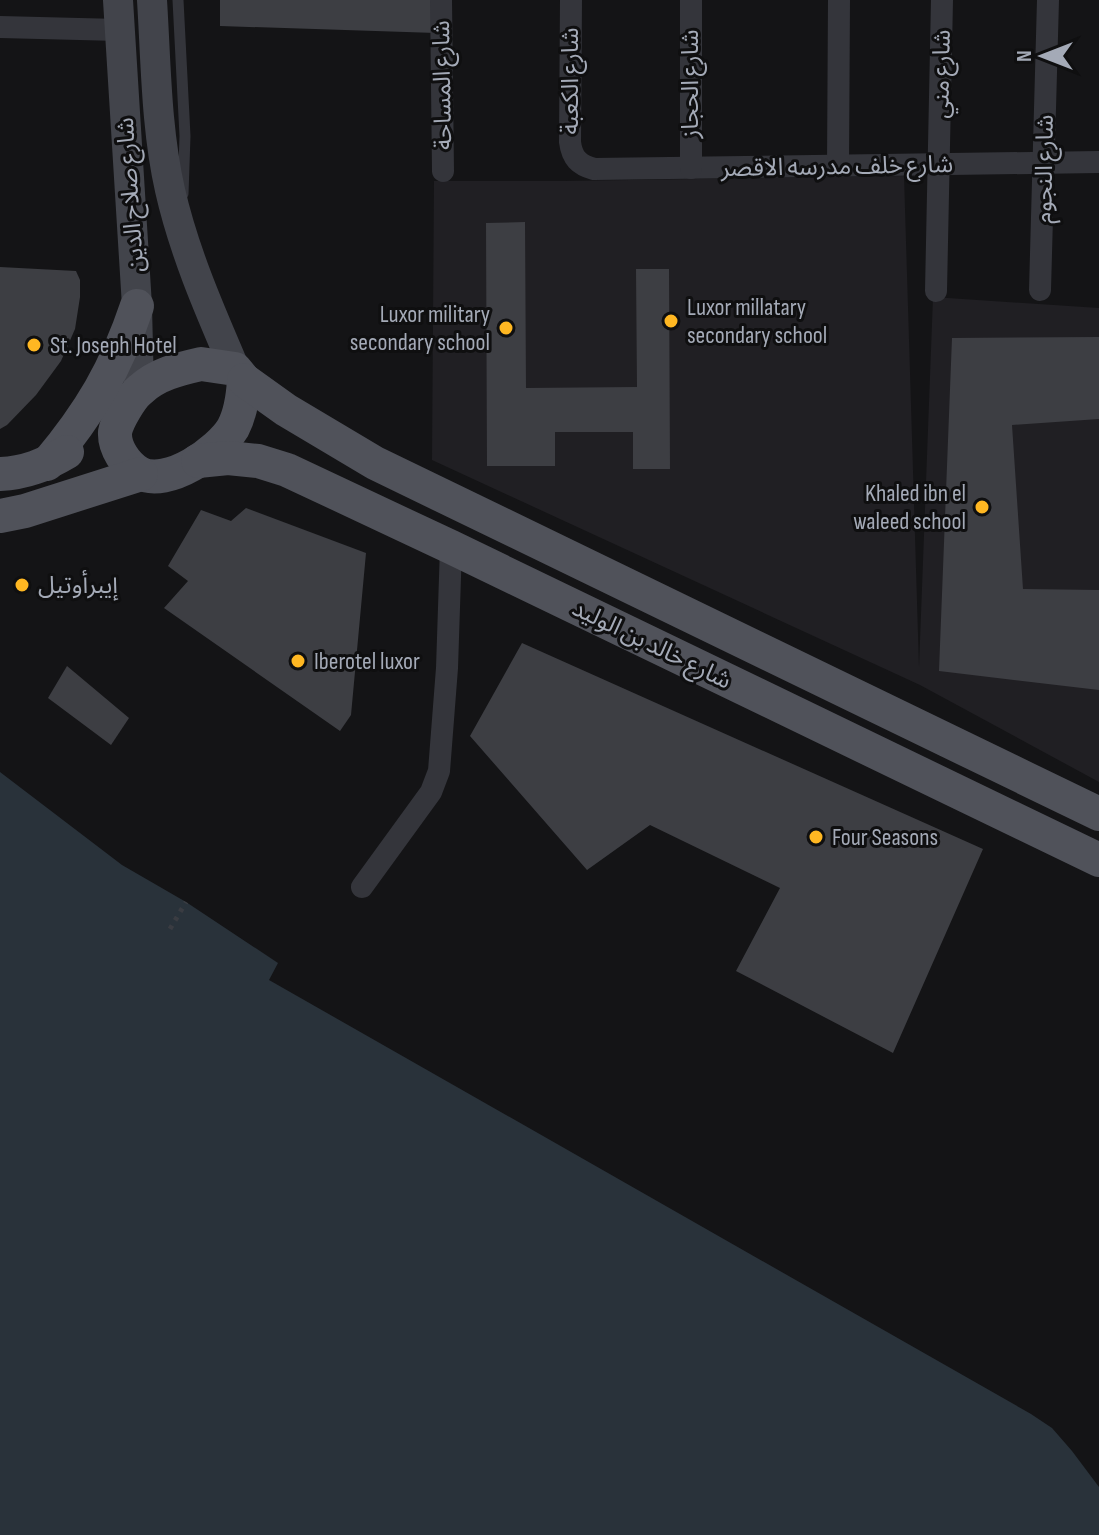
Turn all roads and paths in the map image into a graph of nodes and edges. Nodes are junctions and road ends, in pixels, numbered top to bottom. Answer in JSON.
{"nodes":[{"id":1,"x":118,"y":0,"type":"edge"},
{"id":2,"x":152,"y":0,"type":"edge"},
{"id":3,"x":178,"y":0,"type":"edge"},
{"id":4,"x":441,"y":0,"type":"edge"},
{"id":5,"x":571,"y":0,"type":"edge"},
{"id":6,"x":691,"y":0,"type":"edge"},
{"id":7,"x":839,"y":0,"type":"edge"},
{"id":8,"x":942,"y":0,"type":"edge"},
{"id":9,"x":1048,"y":0,"type":"edge"},
{"id":10,"x":0,"y":27,"type":"edge"},
{"id":11,"x":119,"y":30,"type":"junction"},
{"id":12,"x":576,"y":160,"type":"joint"},
{"id":13,"x":1099,"y":162,"type":"edge"},
{"id":14,"x":1044,"y":163,"type":"junction"},
{"id":15,"x":939,"y":164,"type":"junction"},
{"id":16,"x":838,"y":166,"type":"junction"},
{"id":17,"x":691,"y":168,"type":"junction"},
{"id":18,"x":443,"y":171,"type":"dead end"},
{"id":19,"x":180,"y":226,"type":"junction"},
{"id":20,"x":1040,"y":290,"type":"dead end"},
{"id":21,"x":936,"y":291,"type":"dead end"},
{"id":22,"x":137,"y":306,"type":"junction"},
{"id":23,"x":239,"y":375,"type":"junction"},
{"id":24,"x":132,"y":400,"type":"junction"},
{"id":25,"x":198,"y":461,"type":"junction"},
{"id":26,"x":47,"y":464,"type":"junction"},
{"id":27,"x":0,"y":474,"type":"edge"},
{"id":28,"x":141,"y":474,"type":"junction"},
{"id":29,"x":0,"y":516,"type":"edge"},
{"id":30,"x":451,"y":547,"type":"junction"},
{"id":31,"x":1099,"y":814,"type":"edge"},
{"id":32,"x":1099,"y":860,"type":"edge"},
{"id":33,"x":362,"y":887,"type":"dead end"},
{"id":34,"x":186,"y":902,"type":"dead end"},
{"id":35,"x":170,"y":929,"type":"dead end"}],
"edges":[{"from":1,"to":11,"type":"main road","name":"شارع صلاح الدين"},
{"from":2,"to":19,"type":"main road","name":"شارع صلاح الدين"},
{"from":3,"to":19,"type":"lane"},
{"from":4,"to":18,"type":"street","name":"شارع المساحة"},
{"from":5,"to":12,"type":"street","name":"شارع الكعبة"},
{"from":6,"to":17,"type":"street","name":"شارع الحجاز"},
{"from":7,"to":16,"type":"street"},
{"from":8,"to":15,"type":"street","name":"شارع مني"},
{"from":9,"to":14,"type":"street","name":"شارع النجوم"},
{"from":10,"to":11,"type":"street"},
{"from":11,"to":22,"type":"main road","name":"شارع صلاح الدين"},
{"from":12,"to":17,"type":"street","name":"شارع خلف مدرسه الاقصر"},
{"from":13,"to":14,"type":"street","name":"شارع خلف مدرسه الاقصر"},
{"from":14,"to":15,"type":"street","name":"شارع خلف مدرسه الاقصر"},
{"from":14,"to":20,"type":"street","name":"شارع النجوم"},
{"from":15,"to":16,"type":"street","name":"شارع خلف مدرسه الاقصر"},
{"from":15,"to":21,"type":"street","name":"شارع مني"},
{"from":16,"to":17,"type":"street","name":"شارع خلف مدرسه الاقصر"},
{"from":19,"to":23,"type":"main road","name":"شارع صلاح الدين"},
{"from":22,"to":24,"type":"main road","name":"شارع صلاح الدين"},
{"from":22,"to":26,"type":"main road"},
{"from":23,"to":24,"type":"main road"},
{"from":23,"to":25,"type":"main road"},
{"from":23,"to":31,"type":"main road","name":"شارع خالد بن الوليد"},
{"from":24,"to":26,"type":"main road"},
{"from":24,"to":28,"type":"main road"},
{"from":25,"to":28,"type":"main road"},
{"from":25,"to":30,"type":"main road","name":"شارع خالد بن الوليد"},
{"from":26,"to":27,"type":"main road"},
{"from":28,"to":29,"type":"main road"},
{"from":30,"to":32,"type":"main road","name":"شارع خالد بن الوليد"},
{"from":30,"to":33,"type":"street"},
{"from":34,"to":35,"type":"path"}]}
